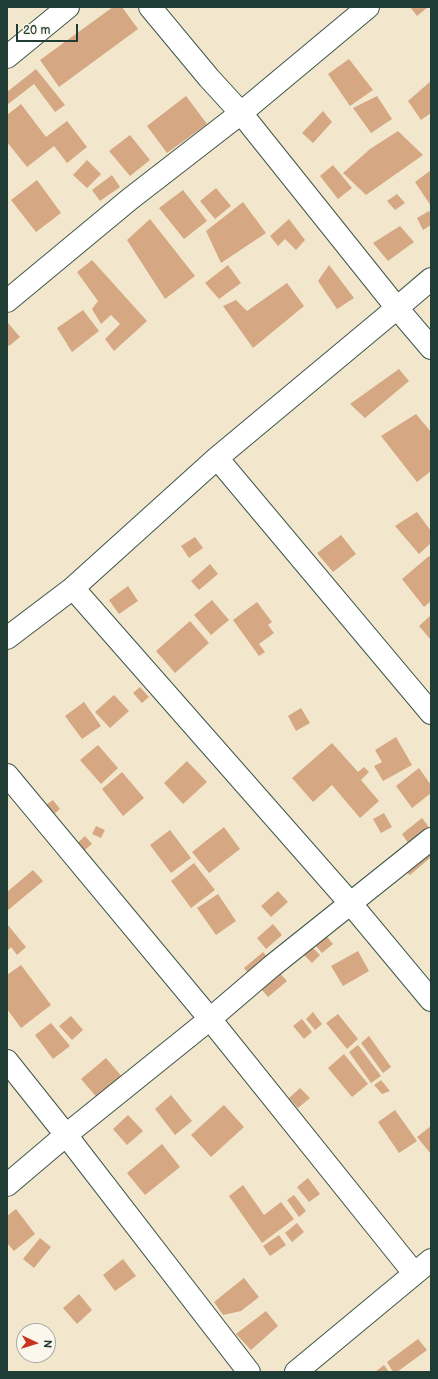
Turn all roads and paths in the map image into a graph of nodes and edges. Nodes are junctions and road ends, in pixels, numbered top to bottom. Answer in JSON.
{"nodes":[{"id":1,"x":68,"y":7,"type":"edge"},
{"id":2,"x":150,"y":7,"type":"edge"},
{"id":3,"x":368,"y":7,"type":"edge"},
{"id":4,"x":7,"y":57,"type":"edge"},
{"id":5,"x":241,"y":113,"type":"junction"},
{"id":6,"x":431,"y":279,"type":"edge"},
{"id":7,"x":7,"y":301,"type":"edge"},
{"id":8,"x":397,"y":308,"type":"junction"},
{"id":9,"x":431,"y":348,"type":"edge"},
{"id":10,"x":217,"y":458,"type":"junction"},
{"id":11,"x":73,"y":588,"type":"junction"},
{"id":12,"x":8,"y":636,"type":"edge"},
{"id":13,"x":431,"y":713,"type":"edge"},
{"id":14,"x":7,"y":774,"type":"edge"},
{"id":15,"x":431,"y":839,"type":"edge"},
{"id":16,"x":351,"y":904,"type":"junction"},
{"id":17,"x":431,"y":1000,"type":"edge"},
{"id":18,"x":210,"y":1019,"type":"junction"},
{"id":19,"x":7,"y":1061,"type":"edge"},
{"id":20,"x":66,"y":1135,"type":"junction"},
{"id":21,"x":7,"y":1185,"type":"edge"},
{"id":22,"x":431,"y":1260,"type":"edge"},
{"id":23,"x":414,"y":1273,"type":"junction"},
{"id":24,"x":249,"y":1372,"type":"edge"},
{"id":25,"x":296,"y":1372,"type":"edge"}],
"edges":[{"from":1,"to":4,"type":"street"},
{"from":2,"to":5,"type":"street"},
{"from":3,"to":5,"type":"street"},
{"from":5,"to":7,"type":"street"},
{"from":5,"to":8,"type":"street"},
{"from":6,"to":8,"type":"street"},
{"from":8,"to":9,"type":"street"},
{"from":8,"to":10,"type":"street"},
{"from":10,"to":11,"type":"street"},
{"from":10,"to":13,"type":"street"},
{"from":11,"to":12,"type":"street"},
{"from":11,"to":16,"type":"street"},
{"from":14,"to":18,"type":"street"},
{"from":15,"to":16,"type":"street"},
{"from":16,"to":17,"type":"street"},
{"from":16,"to":18,"type":"street"},
{"from":18,"to":20,"type":"street"},
{"from":18,"to":23,"type":"street"},
{"from":19,"to":20,"type":"street"},
{"from":20,"to":21,"type":"street"},
{"from":20,"to":24,"type":"street"},
{"from":22,"to":23,"type":"street"},
{"from":23,"to":25,"type":"street"}]}
